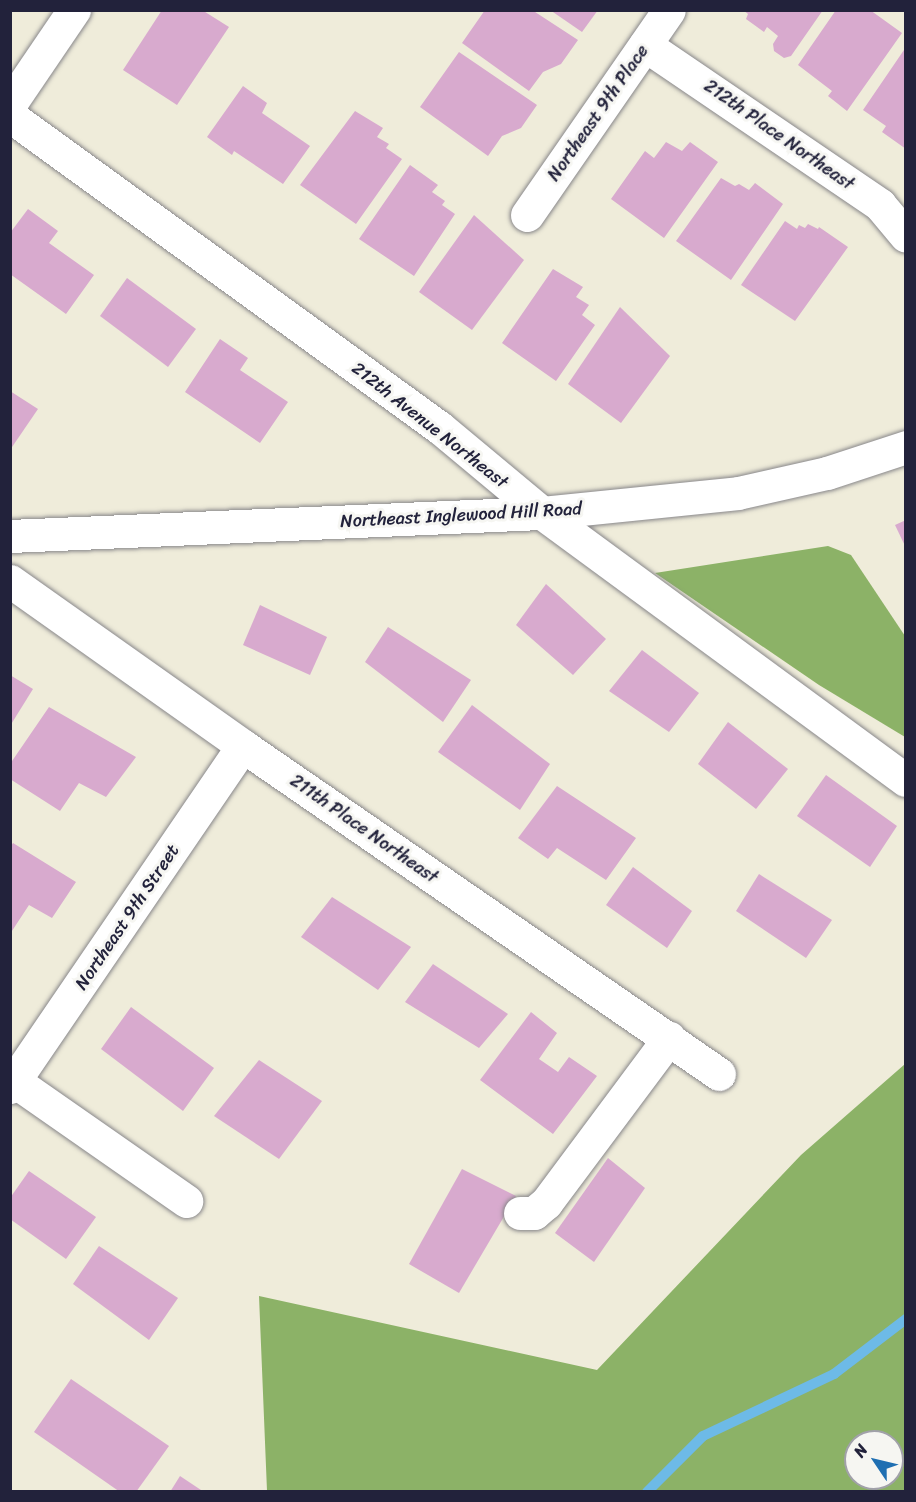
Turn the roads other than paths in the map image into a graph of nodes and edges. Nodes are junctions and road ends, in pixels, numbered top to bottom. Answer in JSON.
{"nodes":[{"id":1,"x":74,"y":10,"type":"edge"},
{"id":2,"x":669,"y":10,"type":"edge"},
{"id":3,"x":645,"y":45,"type":"junction"},
{"id":4,"x":10,"y":104,"type":"edge"},
{"id":5,"x":10,"y":116,"type":"edge"},
{"id":6,"x":527,"y":215,"type":"dead end"},
{"id":7,"x":906,"y":236,"type":"edge"},
{"id":8,"x":906,"y":447,"type":"edge"},
{"id":9,"x":542,"y":513,"type":"junction"},
{"id":10,"x":10,"y":536,"type":"edge"},
{"id":11,"x":10,"y":581,"type":"edge"},
{"id":12,"x":243,"y":746,"type":"junction"},
{"id":13,"x":906,"y":780,"type":"edge"},
{"id":14,"x":669,"y":1038,"type":"junction"},
{"id":15,"x":719,"y":1074,"type":"dead end"},
{"id":16,"x":12,"y":1082,"type":"edge"},
{"id":17,"x":186,"y":1201,"type":"dead end"},
{"id":18,"x":520,"y":1213,"type":"dead end"}],
"edges":[{"from":1,"to":4,"type":"street"},
{"from":2,"to":3,"type":"street","name":"Northeast 9th Place"},
{"from":3,"to":6,"type":"street","name":"Northeast 9th Place"},
{"from":3,"to":7,"type":"street","name":"212th Place Northeast"},
{"from":5,"to":9,"type":"street","name":"212th Avenue Northeast"},
{"from":8,"to":9,"type":"street","name":"Northeast Inglewood Hill Road"},
{"from":9,"to":10,"type":"street","name":"Northeast Inglewood Hill Road"},
{"from":9,"to":13,"type":"street","name":"212th Avenue Northeast"},
{"from":11,"to":12,"type":"street","name":"211th Place Northeast"},
{"from":12,"to":14,"type":"street","name":"211th Place Northeast"},
{"from":12,"to":16,"type":"street","name":"Northeast 9th Street"},
{"from":14,"to":15,"type":"street","name":"211th Place Northeast"},
{"from":14,"to":18,"type":"street"},
{"from":16,"to":17,"type":"street"}]}
